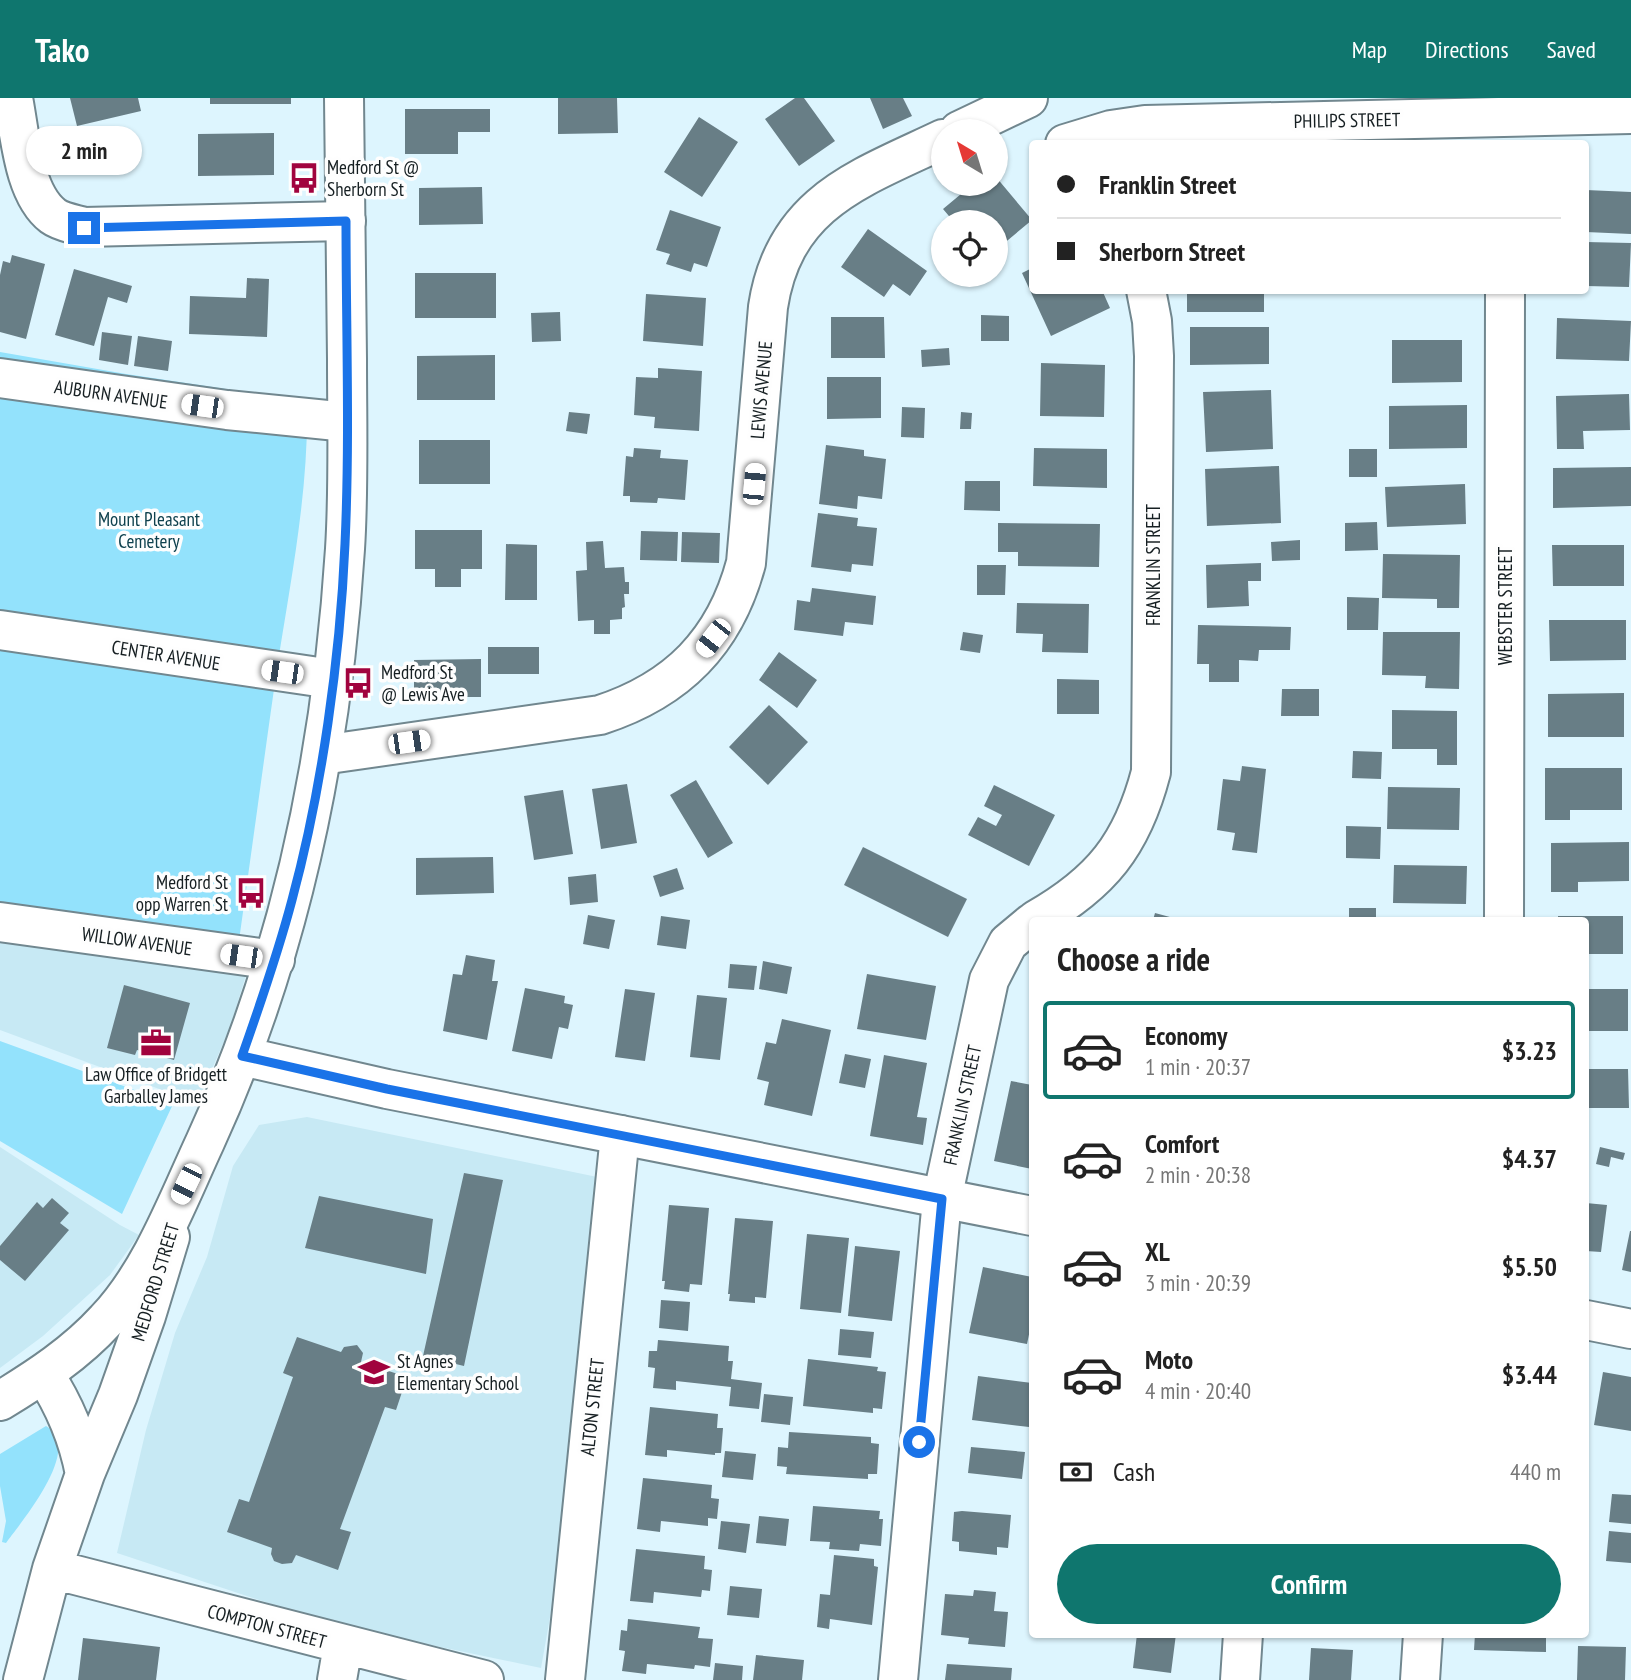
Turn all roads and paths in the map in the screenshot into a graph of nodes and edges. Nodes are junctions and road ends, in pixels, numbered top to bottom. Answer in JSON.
{"nodes":[{"id":1,"x":13,"y":98,"type":"edge"},
{"id":2,"x":344,"y":98,"type":"edge"},
{"id":3,"x":1028,"y":98,"type":"edge"},
{"id":4,"x":1631,"y":114,"type":"edge"},
{"id":5,"x":984,"y":119,"type":"edge"},
{"id":6,"x":1505,"y":119,"type":"edge"},
{"id":7,"x":1061,"y":140,"type":"edge"},
{"id":8,"x":1077,"y":140,"type":"edge"},
{"id":9,"x":931,"y":145,"type":"edge"},
{"id":10,"x":346,"y":221,"type":"junction"},
{"id":11,"x":1147,"y":294,"type":"edge"},
{"id":12,"x":1505,"y":294,"type":"edge"},
{"id":13,"x":0,"y":378,"type":"edge"},
{"id":14,"x":347,"y":422,"type":"junction"},
{"id":15,"x":0,"y":630,"type":"edge"},
{"id":16,"x":332,"y":679,"type":"junction"},
{"id":17,"x":323,"y":755,"type":"junction"},
{"id":18,"x":1041,"y":917,"type":"edge"},
{"id":19,"x":1504,"y":917,"type":"edge"},
{"id":20,"x":0,"y":922,"type":"edge"},
{"id":21,"x":1029,"y":926,"type":"edge"},
{"id":22,"x":275,"y":960,"type":"junction"},
{"id":23,"x":242,"y":1056,"type":"junction"},
{"id":24,"x":620,"y":1135,"type":"junction"},
{"id":25,"x":186,"y":1184,"type":"junction"},
{"id":26,"x":942,"y":1199,"type":"junction"},
{"id":27,"x":1029,"y":1215,"type":"edge"},
{"id":28,"x":1589,"y":1321,"type":"edge"},
{"id":29,"x":1631,"y":1329,"type":"edge"},
{"id":30,"x":44,"y":1374,"type":"junction"},
{"id":31,"x":0,"y":1401,"type":"edge"},
{"id":32,"x":85,"y":1474,"type":"junction"},
{"id":33,"x":52,"y":1569,"type":"junction"},
{"id":34,"x":1243,"y":1638,"type":"edge"},
{"id":35,"x":1423,"y":1638,"type":"edge"},
{"id":36,"x":340,"y":1663,"type":"edge"},
{"id":37,"x":23,"y":1680,"type":"edge"},
{"id":38,"x":484,"y":1680,"type":"edge"},
{"id":39,"x":565,"y":1680,"type":"edge"},
{"id":40,"x":898,"y":1680,"type":"edge"},
{"id":41,"x":1240,"y":1680,"type":"edge"},
{"id":42,"x":1420,"y":1680,"type":"edge"}],
"edges":[{"from":1,"to":10,"type":"street"},
{"from":2,"to":10,"type":"street","name":"MEDFORD STREET"},
{"from":3,"to":5,"type":"street"},
{"from":3,"to":7,"type":"street"},
{"from":4,"to":6,"type":"street","name":"PHILIPS STREET"},
{"from":6,"to":8,"type":"street","name":"PHILIPS STREET"},
{"from":9,"to":17,"type":"street","name":"LEWIS AVENUE"},
{"from":10,"to":14,"type":"street","name":"MEDFORD STREET"},
{"from":11,"to":18,"type":"street","name":"FRANKLIN STREET"},
{"from":12,"to":19,"type":"street","name":"WEBSTER STREET"},
{"from":13,"to":14,"type":"street","name":"AUBURN AVENUE"},
{"from":14,"to":16,"type":"street","name":"MEDFORD STREET"},
{"from":15,"to":16,"type":"street","name":"CENTER AVENUE"},
{"from":16,"to":17,"type":"street","name":"MEDFORD STREET"},
{"from":17,"to":22,"type":"street","name":"MEDFORD STREET"},
{"from":20,"to":22,"type":"street","name":"WILLOW AVENUE"},
{"from":21,"to":26,"type":"street","name":"FRANKLIN STREET"},
{"from":22,"to":23,"type":"street","name":"MEDFORD STREET"},
{"from":23,"to":24,"type":"street"},
{"from":23,"to":25,"type":"street","name":"MEDFORD STREET"},
{"from":24,"to":26,"type":"street"},
{"from":24,"to":39,"type":"street","name":"ALTON STREET"},
{"from":25,"to":30,"type":"street"},
{"from":25,"to":32,"type":"street","name":"MEDFORD STREET"},
{"from":26,"to":27,"type":"street"},
{"from":26,"to":40,"type":"street","name":"FRANKLIN STREET"},
{"from":28,"to":29,"type":"street"},
{"from":30,"to":31,"type":"street"},
{"from":30,"to":32,"type":"street"},
{"from":32,"to":33,"type":"street","name":"MEDFORD STREET"},
{"from":33,"to":36,"type":"street","name":"COMPTON STREET"},
{"from":33,"to":37,"type":"street","name":"MEDFORD STREET"},
{"from":34,"to":41,"type":"street"},
{"from":35,"to":42,"type":"street"},
{"from":36,"to":38,"type":"street","name":"COMPTON STREET"}]}
